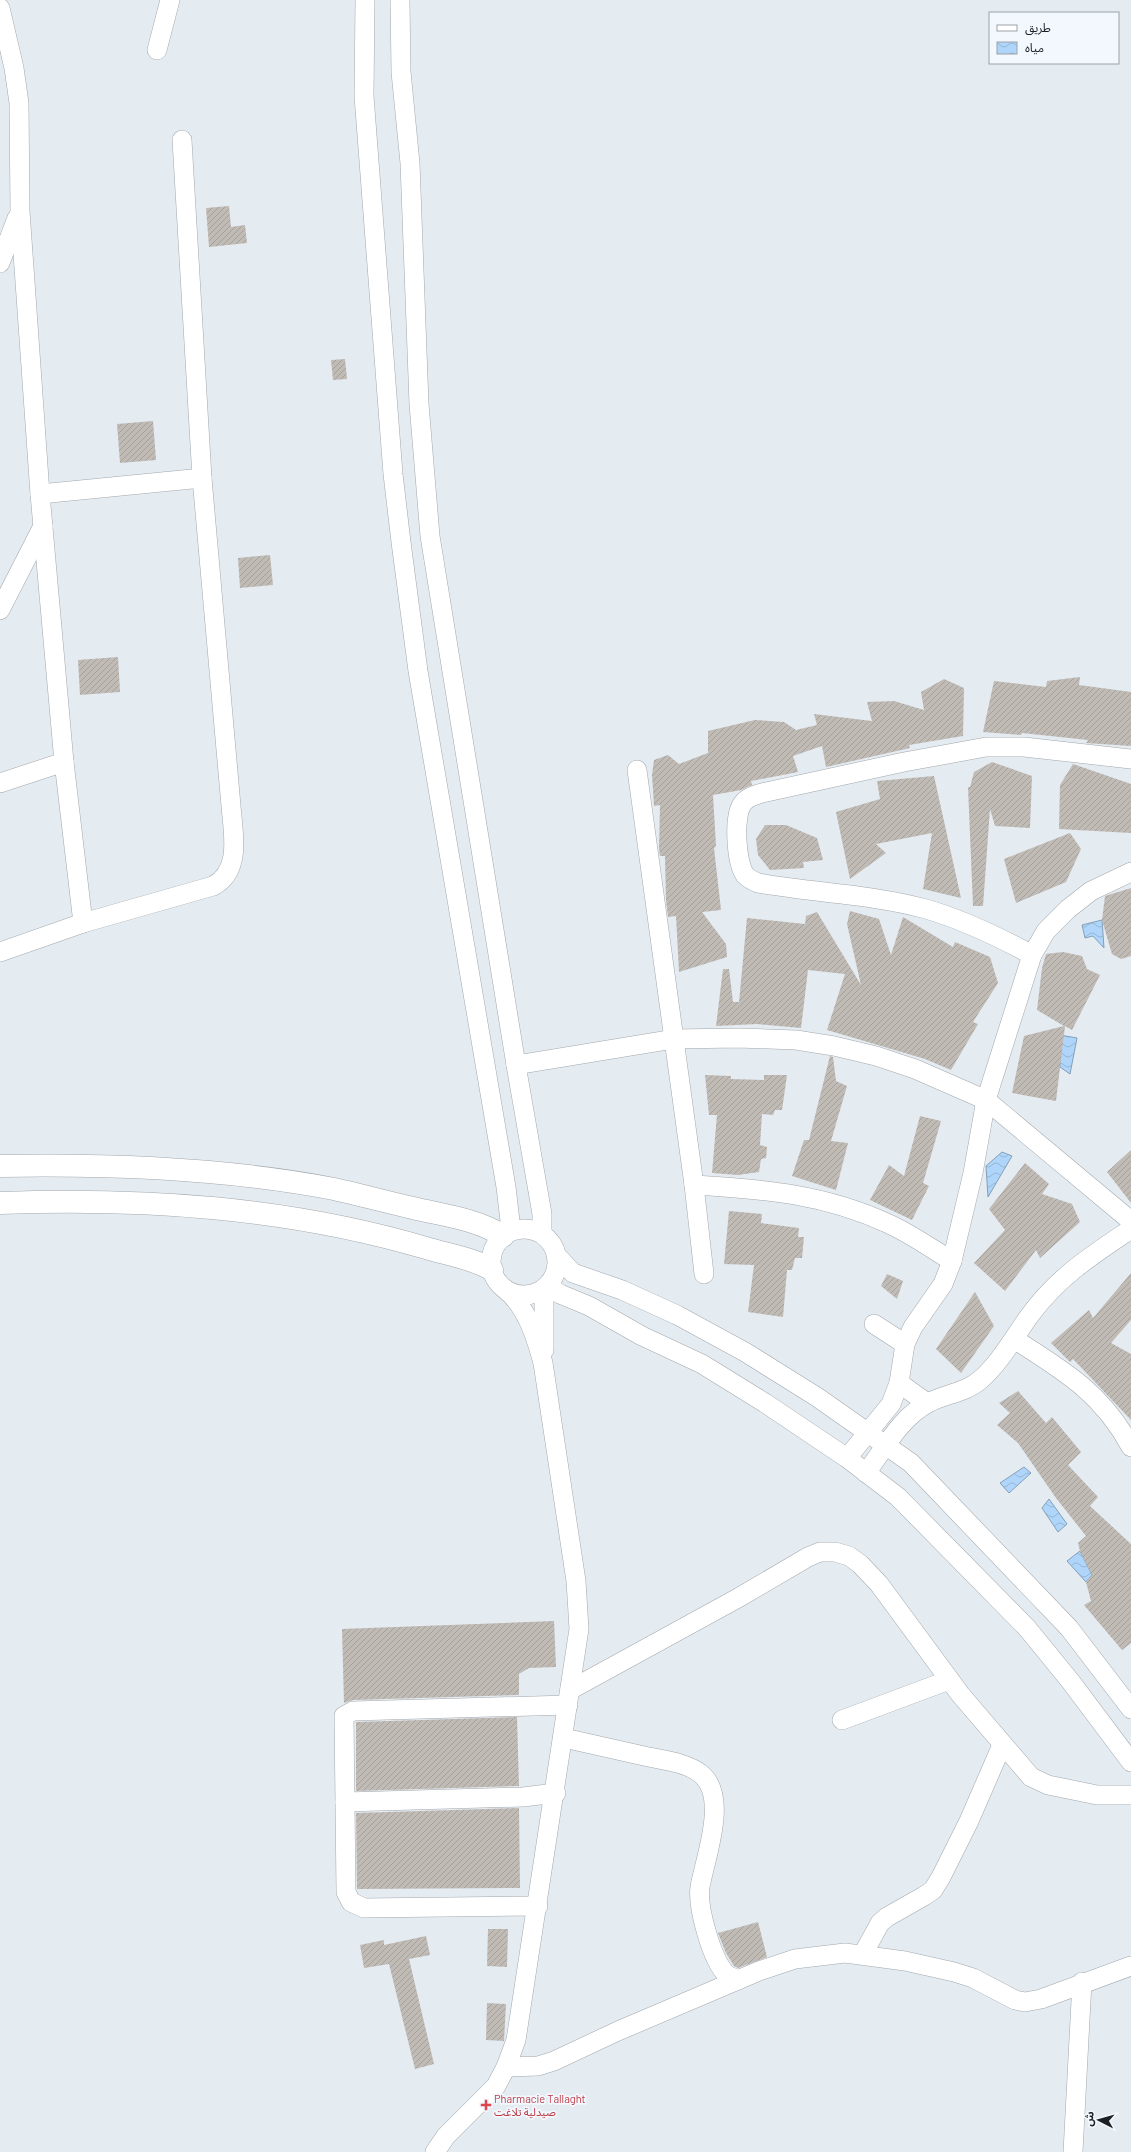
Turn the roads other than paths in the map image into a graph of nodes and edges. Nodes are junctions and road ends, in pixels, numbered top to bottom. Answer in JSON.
{"nodes":[{"id":1,"x":170,"y":0,"type":"edge"},
{"id":2,"x":365,"y":0,"type":"edge"},
{"id":3,"x":400,"y":0,"type":"edge"},
{"id":4,"x":0,"y":8,"type":"edge"},
{"id":5,"x":157,"y":50,"type":"dead end"},
{"id":6,"x":182,"y":140,"type":"dead end"},
{"id":7,"x":20,"y":211,"type":"junction"},
{"id":8,"x":0,"y":263,"type":"edge"},
{"id":9,"x":202,"y":478,"type":"junction"},
{"id":10,"x":40,"y":494,"type":"junction"},
{"id":11,"x":43,"y":526,"type":"junction"},
{"id":12,"x":0,"y":610,"type":"edge"},
{"id":13,"x":1131,"y":759,"type":"edge"},
{"id":14,"x":64,"y":762,"type":"junction"},
{"id":15,"x":637,"y":770,"type":"dead end"},
{"id":16,"x":0,"y":783,"type":"edge"},
{"id":17,"x":1131,"y":872,"type":"edge"},
{"id":18,"x":83,"y":923,"type":"junction"},
{"id":19,"x":0,"y":952,"type":"edge"},
{"id":20,"x":1032,"y":954,"type":"junction"},
{"id":21,"x":674,"y":1039,"type":"junction"},
{"id":22,"x":516,"y":1065,"type":"junction"},
{"id":23,"x":986,"y":1100,"type":"junction"},
{"id":24,"x":0,"y":1166,"type":"edge"},
{"id":25,"x":694,"y":1185,"type":"junction"},
{"id":26,"x":0,"y":1202,"type":"edge"},
{"id":27,"x":1131,"y":1221,"type":"edge"},
{"id":28,"x":1131,"y":1229,"type":"edge"},
{"id":29,"x":542,"y":1233,"type":"junction"},
{"id":30,"x":505,"y":1234,"type":"junction"},
{"id":31,"x":558,"y":1257,"type":"junction"},
{"id":32,"x":952,"y":1261,"type":"junction"},
{"id":33,"x":492,"y":1270,"type":"junction"},
{"id":34,"x":704,"y":1274,"type":"dead end"},
{"id":35,"x":546,"y":1288,"type":"junction"},
{"id":36,"x":505,"y":1289,"type":"junction"},
{"id":37,"x":874,"y":1324,"type":"dead end"},
{"id":38,"x":1014,"y":1339,"type":"junction"},
{"id":39,"x":906,"y":1344,"type":"junction"},
{"id":40,"x":543,"y":1362,"type":"junction"},
{"id":41,"x":899,"y":1383,"type":"junction"},
{"id":42,"x":927,"y":1403,"type":"junction"},
{"id":43,"x":868,"y":1432,"type":"junction"},
{"id":44,"x":886,"y":1446,"type":"junction"},
{"id":45,"x":1131,"y":1447,"type":"edge"},
{"id":46,"x":847,"y":1458,"type":"junction"},
{"id":47,"x":866,"y":1473,"type":"junction"},
{"id":48,"x":949,"y":1680,"type":"junction"},
{"id":49,"x":569,"y":1698,"type":"junction"},
{"id":50,"x":1131,"y":1709,"type":"edge"},
{"id":51,"x":842,"y":1720,"type":"dead end"},
{"id":52,"x":564,"y":1738,"type":"junction"},
{"id":53,"x":1002,"y":1745,"type":"junction"},
{"id":54,"x":1131,"y":1762,"type":"edge"},
{"id":55,"x":556,"y":1794,"type":"junction"},
{"id":56,"x":1131,"y":1795,"type":"edge"},
{"id":57,"x":345,"y":1802,"type":"junction"},
{"id":58,"x":538,"y":1906,"type":"junction"},
{"id":59,"x":863,"y":1954,"type":"junction"},
{"id":60,"x":1131,"y":1966,"type":"edge"},
{"id":61,"x":738,"y":1980,"type":"junction"},
{"id":62,"x":1082,"y":1982,"type":"junction"},
{"id":63,"x":506,"y":2066,"type":"junction"},
{"id":64,"x":435,"y":2152,"type":"edge"},
{"id":65,"x":1073,"y":2152,"type":"edge"}],
"edges":[{"from":1,"to":5,"type":"street"},
{"from":2,"to":30,"type":"street"},
{"from":3,"to":22,"type":"street"},
{"from":4,"to":7,"type":"street"},
{"from":6,"to":9,"type":"street"},
{"from":7,"to":8,"type":"street"},
{"from":7,"to":10,"type":"street"},
{"from":9,"to":10,"type":"street"},
{"from":9,"to":18,"type":"street"},
{"from":10,"to":11,"type":"street"},
{"from":11,"to":12,"type":"street"},
{"from":11,"to":14,"type":"street"},
{"from":13,"to":20,"type":"street"},
{"from":14,"to":16,"type":"street"},
{"from":14,"to":18,"type":"street"},
{"from":15,"to":21,"type":"street"},
{"from":17,"to":20,"type":"street"},
{"from":18,"to":19,"type":"street"},
{"from":20,"to":23,"type":"street"},
{"from":21,"to":22,"type":"street"},
{"from":21,"to":23,"type":"street"},
{"from":21,"to":25,"type":"street"},
{"from":22,"to":29,"type":"street"},
{"from":23,"to":27,"type":"street"},
{"from":23,"to":32,"type":"street"},
{"from":24,"to":30,"type":"street"},
{"from":25,"to":32,"type":"street"},
{"from":25,"to":34,"type":"street"},
{"from":26,"to":33,"type":"street"},
{"from":28,"to":38,"type":"street"},
{"from":29,"to":30,"type":"street"},
{"from":29,"to":31,"type":"street"},
{"from":30,"to":33,"type":"street"},
{"from":31,"to":35,"type":"street"},
{"from":31,"to":43,"type":"street"},
{"from":32,"to":39,"type":"street"},
{"from":33,"to":36,"type":"street"},
{"from":35,"to":36,"type":"street"},
{"from":35,"to":40,"type":"street"},
{"from":35,"to":46,"type":"street"},
{"from":36,"to":40,"type":"street"},
{"from":37,"to":39,"type":"street"},
{"from":38,"to":42,"type":"street"},
{"from":38,"to":45,"type":"street"},
{"from":39,"to":41,"type":"street"},
{"from":40,"to":49,"type":"street"},
{"from":41,"to":42,"type":"street"},
{"from":41,"to":43,"type":"street"},
{"from":42,"to":44,"type":"street"},
{"from":43,"to":44,"type":"street"},
{"from":43,"to":46,"type":"street"},
{"from":44,"to":47,"type":"street"},
{"from":44,"to":50,"type":"street"},
{"from":46,"to":47,"type":"street"},
{"from":47,"to":54,"type":"street"},
{"from":48,"to":49,"type":"street"},
{"from":48,"to":51,"type":"street"},
{"from":48,"to":53,"type":"street"},
{"from":49,"to":52,"type":"street"},
{"from":49,"to":57,"type":"street"},
{"from":52,"to":55,"type":"street"},
{"from":52,"to":61,"type":"street"},
{"from":53,"to":56,"type":"street"},
{"from":53,"to":59,"type":"street"},
{"from":55,"to":57,"type":"street"},
{"from":55,"to":58,"type":"street"},
{"from":57,"to":58,"type":"street"},
{"from":58,"to":63,"type":"street"},
{"from":59,"to":61,"type":"street"},
{"from":59,"to":62,"type":"street"},
{"from":60,"to":62,"type":"street"},
{"from":61,"to":63,"type":"street"},
{"from":62,"to":65,"type":"street"},
{"from":63,"to":64,"type":"street"}]}
